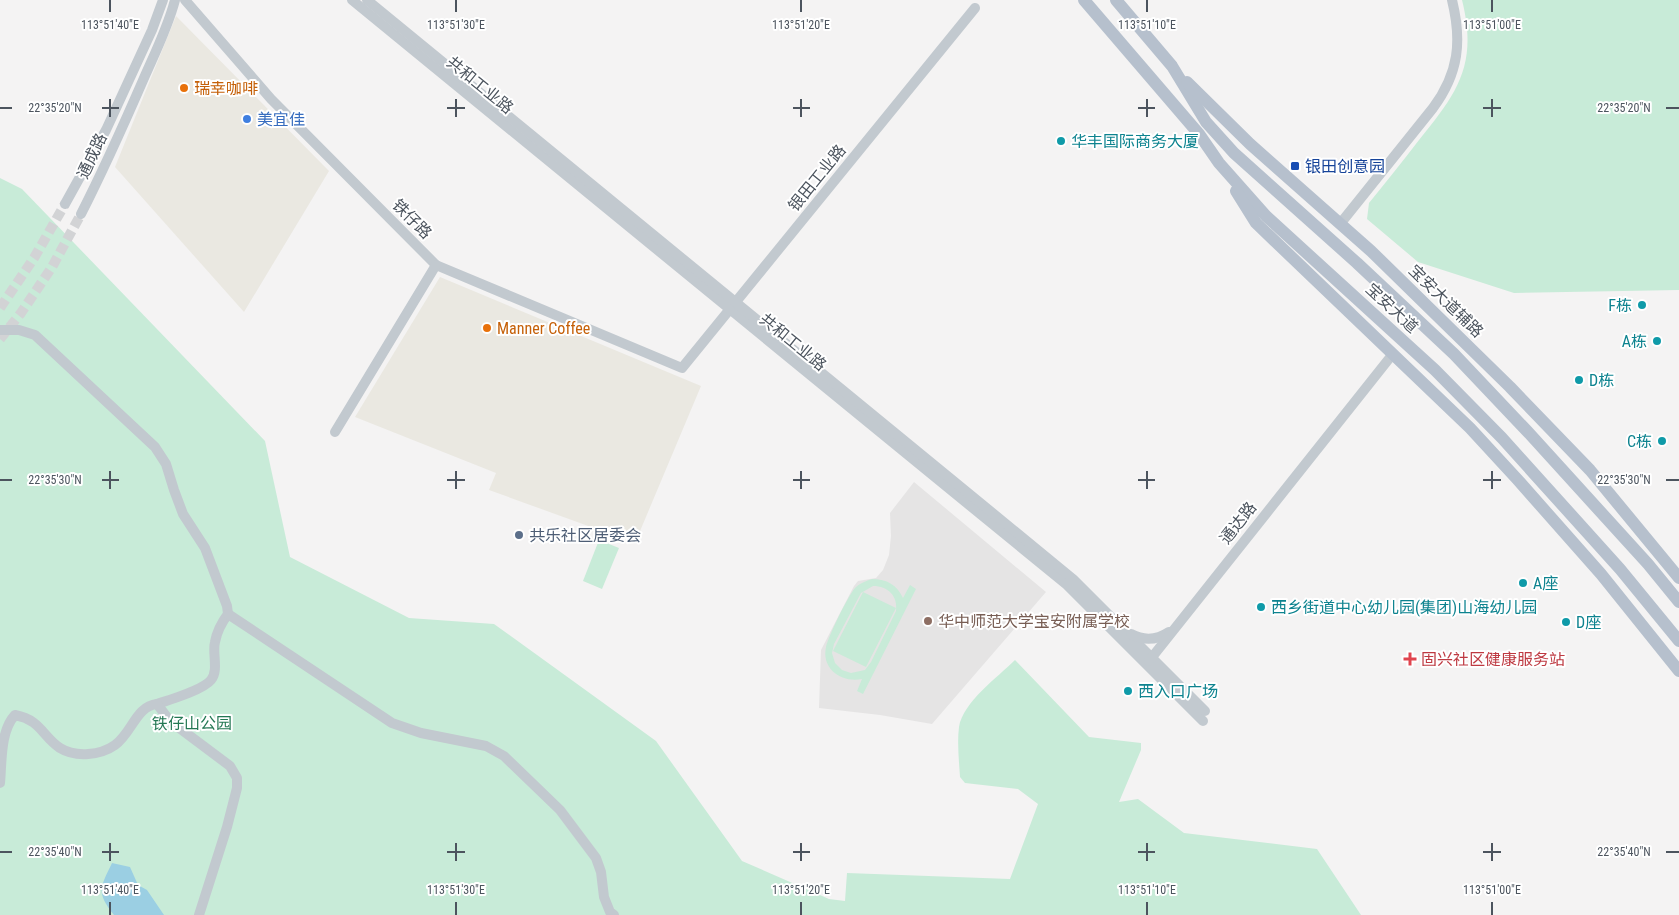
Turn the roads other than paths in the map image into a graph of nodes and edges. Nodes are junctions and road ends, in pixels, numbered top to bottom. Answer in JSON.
{"nodes":[{"id":1,"x":163,"y":0,"type":"edge"},
{"id":2,"x":175,"y":0,"type":"edge"},
{"id":3,"x":185,"y":0,"type":"edge"},
{"id":4,"x":352,"y":0,"type":"edge"},
{"id":5,"x":367,"y":0,"type":"edge"},
{"id":6,"x":1084,"y":0,"type":"edge"},
{"id":7,"x":1116,"y":0,"type":"edge"},
{"id":8,"x":1452,"y":0,"type":"edge"},
{"id":9,"x":975,"y":8,"type":"dead end"},
{"id":10,"x":1172,"y":66,"type":"junction"},
{"id":11,"x":1219,"y":162,"type":"junction"},
{"id":12,"x":65,"y":204,"type":"tunnel mouth"},
{"id":13,"x":81,"y":214,"type":"tunnel mouth"},
{"id":14,"x":1340,"y":224,"type":"junction"},
{"id":15,"x":436,"y":265,"type":"junction"},
{"id":16,"x":733,"y":306,"type":"junction"},
{"id":17,"x":0,"y":330,"type":"edge"},
{"id":18,"x":1392,"y":355,"type":"junction"},
{"id":19,"x":682,"y":368,"type":"joint"},
{"id":20,"x":1427,"y":388,"type":"junction"},
{"id":21,"x":335,"y":432,"type":"dead end"},
{"id":22,"x":1502,"y":438,"type":"junction"},
{"id":23,"x":1590,"y":470,"type":"junction"},
{"id":24,"x":1648,"y":564,"type":"junction"},
{"id":25,"x":1679,"y":578,"type":"edge"},
{"id":26,"x":1679,"y":602,"type":"edge"},
{"id":27,"x":228,"y":614,"type":"junction"},
{"id":28,"x":1179,"y":623,"type":"junction"},
{"id":29,"x":1119,"y":624,"type":"junction"},
{"id":30,"x":1679,"y":641,"type":"edge"},
{"id":31,"x":1149,"y":661,"type":"junction"},
{"id":32,"x":1679,"y":671,"type":"edge"},
{"id":33,"x":157,"y":704,"type":"junction"},
{"id":34,"x":1204,"y":716,"type":"dead end"},
{"id":35,"x":0,"y":783,"type":"edge"},
{"id":36,"x":199,"y":915,"type":"edge"},
{"id":37,"x":614,"y":915,"type":"edge"}],
"edges":[{"from":1,"to":12,"type":"street","name":"通成路"},
{"from":2,"to":13,"type":"street","name":"通成路"},
{"from":3,"to":15,"type":"street","name":"铁仔路"},
{"from":4,"to":16,"type":"street","name":"共和工业路"},
{"from":5,"to":16,"type":"street","name":"共和工业路"},
{"from":6,"to":11,"type":"main road","name":"宝安大道"},
{"from":7,"to":10,"type":"main road","name":"宝安大道"},
{"from":8,"to":14,"type":"street"},
{"from":9,"to":16,"type":"street","name":"银田工业路"},
{"from":10,"to":14,"type":"main road","name":"宝安大道辅路"},
{"from":10,"to":24,"type":"main road","name":"宝安大道"},
{"from":11,"to":18,"type":"main road"},
{"from":11,"to":22,"type":"main road","name":"宝安大道"},
{"from":14,"to":23,"type":"main road","name":"宝安大道辅路"},
{"from":15,"to":19,"type":"street","name":"铁仔路"},
{"from":15,"to":21,"type":"street"},
{"from":16,"to":19,"type":"street","name":"银田工业路"},
{"from":16,"to":29,"type":"street","name":"共和工业路"},
{"from":16,"to":31,"type":"street","name":"共和工业路"},
{"from":17,"to":27,"type":"street"},
{"from":18,"to":20,"type":"main road"},
{"from":18,"to":28,"type":"street","name":"通达路"},
{"from":20,"to":22,"type":"main road"},
{"from":20,"to":32,"type":"main road"},
{"from":22,"to":30,"type":"main road","name":"宝安大道"},
{"from":23,"to":24,"type":"main road"},
{"from":23,"to":25,"type":"main road","name":"宝安大道辅路"},
{"from":24,"to":26,"type":"main road","name":"宝安大道"},
{"from":27,"to":33,"type":"street"},
{"from":27,"to":37,"type":"street"},
{"from":28,"to":29,"type":"street"},
{"from":28,"to":31,"type":"street","name":"通达路"},
{"from":29,"to":31,"type":"street","name":"共和工业路"},
{"from":31,"to":34,"type":"street","name":"共和工业路"},
{"from":33,"to":35,"type":"street"},
{"from":33,"to":36,"type":"street"}]}
